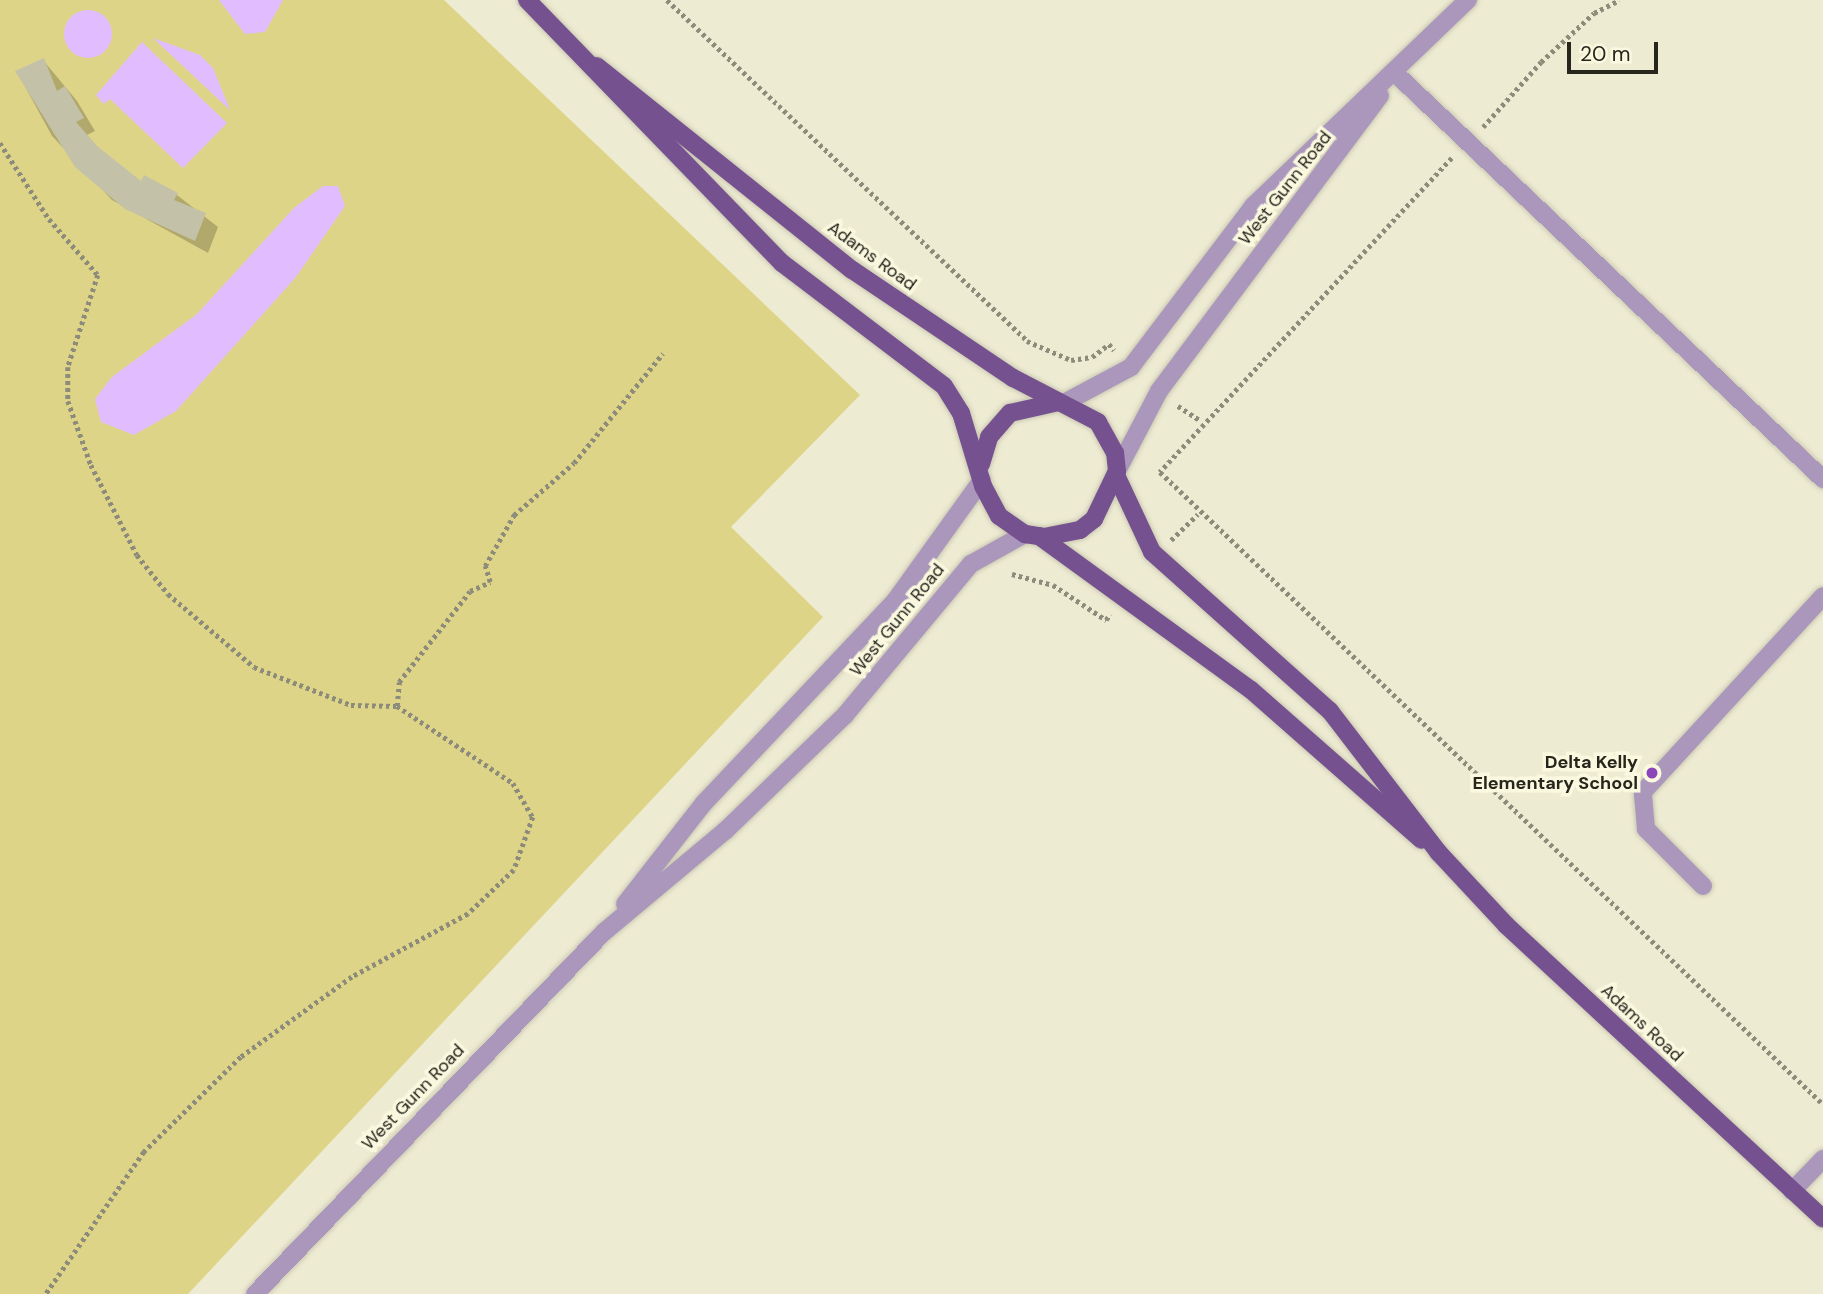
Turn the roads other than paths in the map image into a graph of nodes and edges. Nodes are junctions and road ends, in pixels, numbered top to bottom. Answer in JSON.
{"nodes":[{"id":1,"x":527,"y":0,"type":"edge"},
{"id":2,"x":1468,"y":0,"type":"edge"},
{"id":3,"x":596,"y":66,"type":"junction"},
{"id":4,"x":1396,"y":74,"type":"junction"},
{"id":5,"x":1061,"y":402,"type":"junction"},
{"id":6,"x":1116,"y":473,"type":"junction"},
{"id":7,"x":981,"y":475,"type":"junction"},
{"id":8,"x":1823,"y":479,"type":"edge"},
{"id":9,"x":1032,"y":535,"type":"junction"},
{"id":10,"x":1823,"y":596,"type":"edge"},
{"id":11,"x":1438,"y":852,"type":"junction"},
{"id":12,"x":1703,"y":886,"type":"dead end"},
{"id":13,"x":604,"y":932,"type":"junction"},
{"id":14,"x":1823,"y":1159,"type":"edge"},
{"id":15,"x":1792,"y":1191,"type":"junction"},
{"id":16,"x":1823,"y":1219,"type":"edge"},
{"id":17,"x":255,"y":1294,"type":"edge"}],
"edges":[{"from":1,"to":3,"type":"main road","name":"Adams Road"},
{"from":2,"to":4,"type":"street","name":"West Gunn Road"},
{"from":3,"to":5,"type":"main road","name":"Adams Road"},
{"from":3,"to":7,"type":"main road","name":"Adams Road"},
{"from":4,"to":5,"type":"street","name":"West Gunn Road"},
{"from":4,"to":6,"type":"street","name":"West Gunn Road"},
{"from":4,"to":8,"type":"street"},
{"from":5,"to":6,"type":"main road","name":"Adams Road"},
{"from":5,"to":7,"type":"main road","name":"West Gunn Road"},
{"from":6,"to":9,"type":"main road","name":"West Gunn Road"},
{"from":6,"to":11,"type":"main road","name":"Adams Road"},
{"from":7,"to":9,"type":"main road","name":"Adams Road"},
{"from":7,"to":13,"type":"street","name":"West Gunn Road"},
{"from":9,"to":11,"type":"main road","name":"Adams Road"},
{"from":9,"to":13,"type":"street","name":"West Gunn Road"},
{"from":10,"to":12,"type":"street"},
{"from":11,"to":15,"type":"main road","name":"Adams Road"},
{"from":13,"to":17,"type":"street","name":"West Gunn Road"},
{"from":14,"to":15,"type":"street"},
{"from":15,"to":16,"type":"main road","name":"Adams Road"}]}
